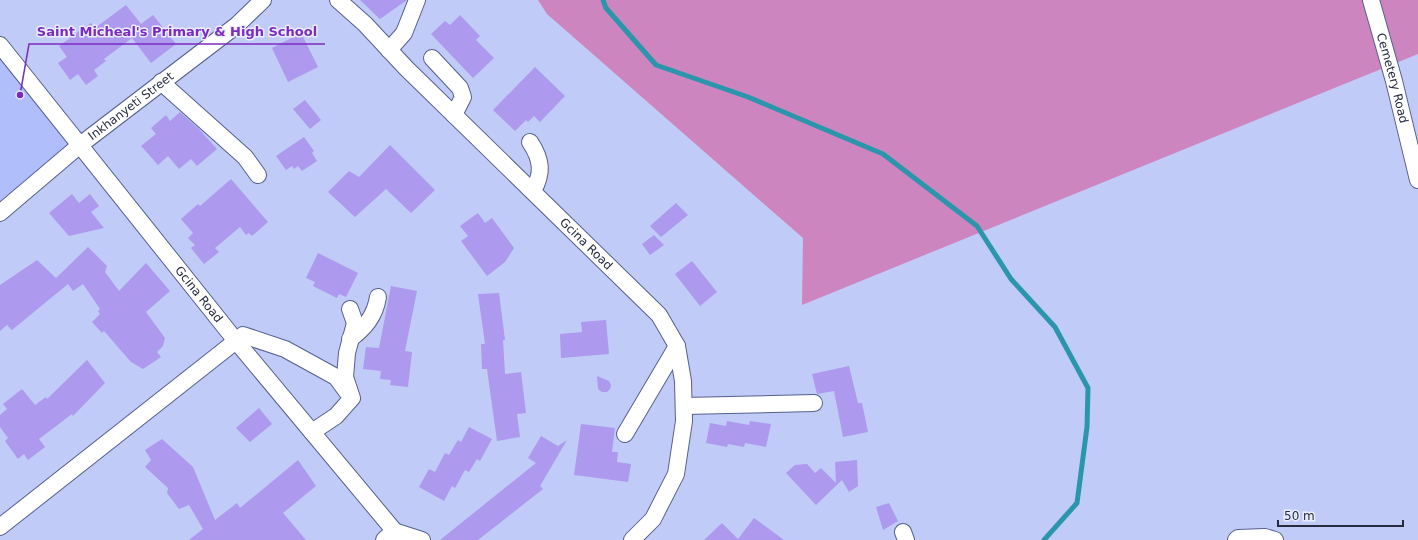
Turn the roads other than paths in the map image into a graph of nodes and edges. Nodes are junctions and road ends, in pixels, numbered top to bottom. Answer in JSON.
{"nodes":[{"id":1,"x":263,"y":0,"type":"edge"},
{"id":2,"x":338,"y":0,"type":"edge"},
{"id":3,"x":417,"y":0,"type":"edge"},
{"id":4,"x":1371,"y":0,"type":"edge"},
{"id":5,"x":0,"y":45,"type":"edge"},
{"id":6,"x":389,"y":50,"type":"junction"},
{"id":7,"x":432,"y":58,"type":"dead end"},
{"id":8,"x":161,"y":82,"type":"junction"},
{"id":9,"x":454,"y":115,"type":"junction"},
{"id":10,"x":530,"y":142,"type":"dead end"},
{"id":11,"x":80,"y":145,"type":"junction"},
{"id":12,"x":258,"y":175,"type":"dead end"},
{"id":13,"x":1418,"y":180,"type":"edge"},
{"id":14,"x":532,"y":192,"type":"junction"},
{"id":15,"x":0,"y":213,"type":"edge"},
{"id":16,"x":378,"y":297,"type":"dead end"},
{"id":17,"x":350,"y":309,"type":"dead end"},
{"id":18,"x":239,"y":338,"type":"junction"},
{"id":19,"x":350,"y":339,"type":"junction"},
{"id":20,"x":677,"y":346,"type":"junction"},
{"id":21,"x":352,"y":398,"type":"junction"},
{"id":22,"x":814,"y":403,"type":"dead end"},
{"id":23,"x":684,"y":406,"type":"junction"},
{"id":24,"x":312,"y":432,"type":"junction"},
{"id":25,"x":625,"y":434,"type":"dead end"},
{"id":26,"x":0,"y":527,"type":"edge"},
{"id":27,"x":393,"y":537,"type":"edge"},
{"id":28,"x":422,"y":540,"type":"edge"},
{"id":29,"x":632,"y":540,"type":"edge"},
{"id":30,"x":1236,"y":540,"type":"edge"},
{"id":31,"x":1275,"y":540,"type":"edge"}],
"edges":[{"from":1,"to":8,"type":"street","name":"Inkhanyeti Street"},
{"from":2,"to":6,"type":"street","name":"Gcina Road"},
{"from":3,"to":6,"type":"street"},
{"from":4,"to":13,"type":"street","name":"Cemetery Road"},
{"from":5,"to":11,"type":"street","name":"Gcina Road"},
{"from":6,"to":9,"type":"street","name":"Gcina Road"},
{"from":7,"to":9,"type":"street"},
{"from":8,"to":11,"type":"street","name":"Inkhanyeti Street"},
{"from":8,"to":12,"type":"street"},
{"from":9,"to":14,"type":"street","name":"Gcina Road"},
{"from":10,"to":14,"type":"street"},
{"from":11,"to":15,"type":"street","name":"Inkhanyeti Street"},
{"from":11,"to":18,"type":"street","name":"Gcina Road"},
{"from":14,"to":20,"type":"street","name":"Gcina Road"},
{"from":16,"to":19,"type":"street"},
{"from":17,"to":19,"type":"street"},
{"from":18,"to":21,"type":"street"},
{"from":18,"to":24,"type":"street","name":"Gcina Road"},
{"from":18,"to":26,"type":"street"},
{"from":19,"to":21,"type":"street"},
{"from":20,"to":23,"type":"street","name":"Gcina Road"},
{"from":20,"to":25,"type":"street"},
{"from":21,"to":24,"type":"street"},
{"from":22,"to":23,"type":"street"},
{"from":23,"to":29,"type":"street","name":"Gcina Road"},
{"from":24,"to":27,"type":"street","name":"Gcina Road"},
{"from":27,"to":28,"type":"street"},
{"from":30,"to":31,"type":"street"}]}
